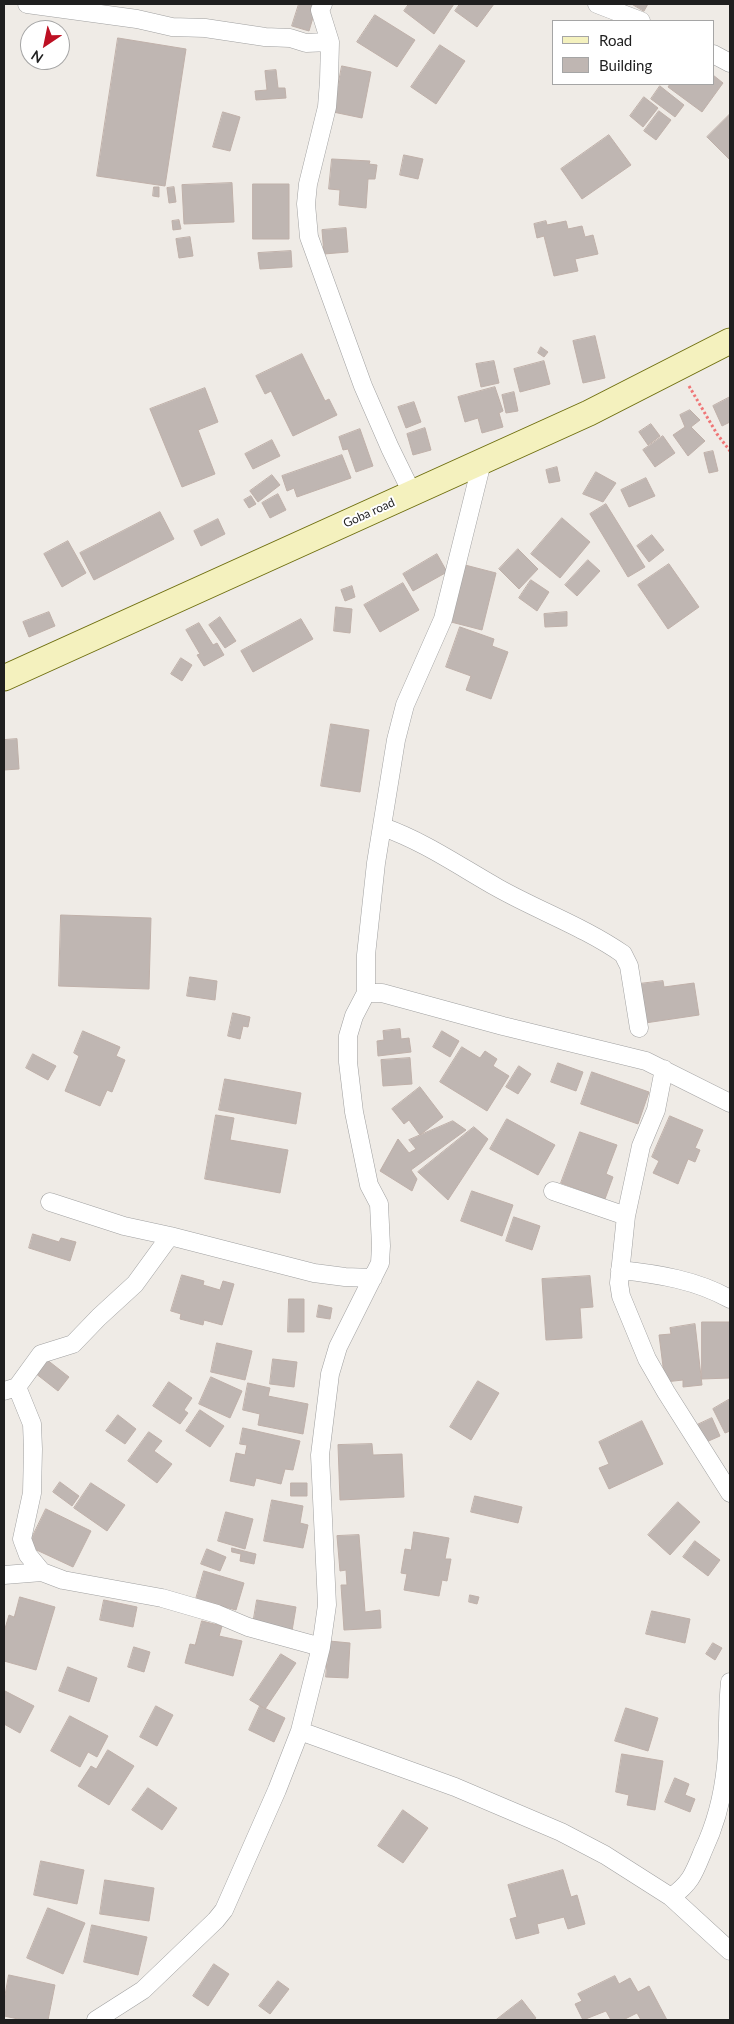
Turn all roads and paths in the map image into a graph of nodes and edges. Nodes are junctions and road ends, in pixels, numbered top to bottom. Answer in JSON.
{"nodes":[{"id":1,"x":27,"y":4,"type":"edge"},
{"id":2,"x":323,"y":4,"type":"edge"},
{"id":3,"x":597,"y":4,"type":"edge"},
{"id":4,"x":638,"y":20,"type":"edge"},
{"id":5,"x":330,"y":42,"type":"junction"},
{"id":6,"x":714,"y":55,"type":"edge"},
{"id":7,"x":730,"y":63,"type":"edge"},
{"id":8,"x":730,"y":341,"type":"edge"},
{"id":9,"x":678,"y":367,"type":"junction"},
{"id":10,"x":730,"y":451,"type":"edge"},
{"id":11,"x":482,"y":462,"type":"junction"},
{"id":12,"x":412,"y":493,"type":"junction"},
{"id":13,"x":4,"y":678,"type":"edge"},
{"id":14,"x":383,"y":827,"type":"junction"},
{"id":15,"x":366,"y":993,"type":"junction"},
{"id":16,"x":639,"y":1028,"type":"dead end"},
{"id":17,"x":664,"y":1069,"type":"junction"},
{"id":18,"x":730,"y":1103,"type":"edge"},
{"id":19,"x":554,"y":1191,"type":"dead end"},
{"id":20,"x":50,"y":1202,"type":"dead end"},
{"id":21,"x":626,"y":1216,"type":"junction"},
{"id":22,"x":170,"y":1236,"type":"junction"},
{"id":23,"x":620,"y":1270,"type":"junction"},
{"id":24,"x":373,"y":1278,"type":"junction"},
{"id":25,"x":730,"y":1299,"type":"edge"},
{"id":26,"x":10,"y":1389,"type":"edge"},
{"id":27,"x":730,"y":1493,"type":"edge"},
{"id":28,"x":42,"y":1572,"type":"junction"},
{"id":29,"x":4,"y":1576,"type":"edge"},
{"id":30,"x":321,"y":1647,"type":"junction"},
{"id":31,"x":730,"y":1682,"type":"edge"},
{"id":32,"x":300,"y":1732,"type":"junction"},
{"id":33,"x":671,"y":1897,"type":"junction"},
{"id":34,"x":730,"y":1951,"type":"edge"},
{"id":35,"x":96,"y":2020,"type":"edge"}],
"edges":[{"from":1,"to":5,"type":"street"},
{"from":2,"to":5,"type":"street"},
{"from":3,"to":4,"type":"street"},
{"from":5,"to":12,"type":"street"},
{"from":6,"to":7,"type":"street"},
{"from":8,"to":9,"type":"main road","name":"Goba road"},
{"from":9,"to":10,"type":"path"},
{"from":9,"to":11,"type":"main road","name":"Goba road"},
{"from":11,"to":12,"type":"main road","name":"Goba road"},
{"from":11,"to":14,"type":"street"},
{"from":12,"to":13,"type":"main road","name":"Goba road"},
{"from":14,"to":15,"type":"street"},
{"from":14,"to":16,"type":"street"},
{"from":15,"to":17,"type":"street"},
{"from":15,"to":24,"type":"street"},
{"from":17,"to":18,"type":"street"},
{"from":17,"to":21,"type":"street"},
{"from":19,"to":21,"type":"street"},
{"from":20,"to":22,"type":"street"},
{"from":21,"to":23,"type":"street"},
{"from":22,"to":24,"type":"street"},
{"from":22,"to":26,"type":"street"},
{"from":23,"to":25,"type":"street"},
{"from":23,"to":27,"type":"street"},
{"from":24,"to":30,"type":"street"},
{"from":26,"to":28,"type":"street"},
{"from":28,"to":29,"type":"street"},
{"from":28,"to":30,"type":"street"},
{"from":30,"to":32,"type":"street"},
{"from":31,"to":33,"type":"street"},
{"from":32,"to":33,"type":"street"},
{"from":32,"to":35,"type":"street"},
{"from":33,"to":34,"type":"street"}]}
